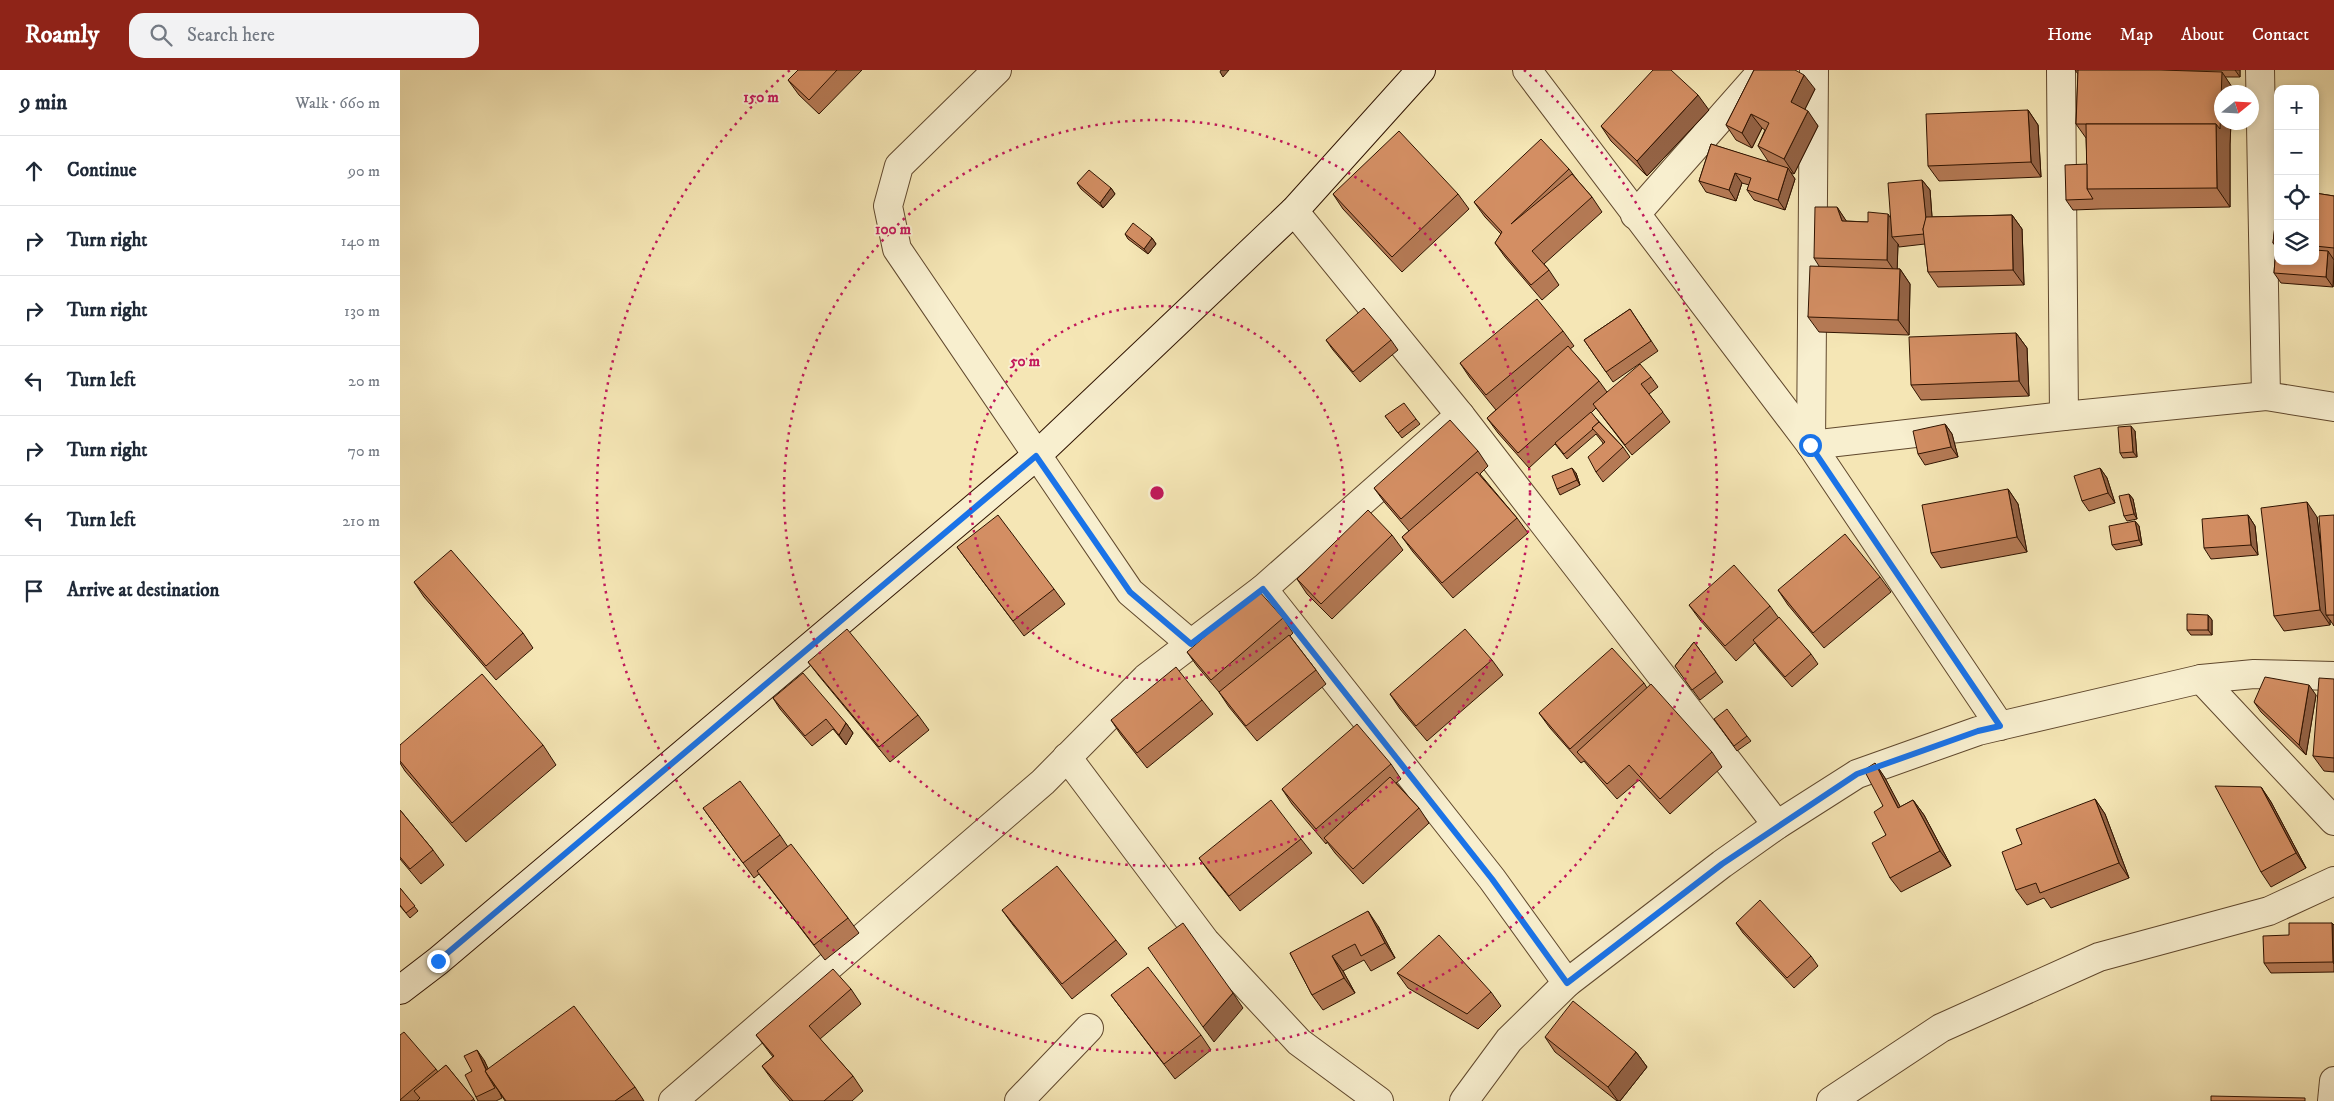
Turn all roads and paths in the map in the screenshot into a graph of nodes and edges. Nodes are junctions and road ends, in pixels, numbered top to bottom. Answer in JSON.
{"nodes":[{"id":1,"x":997,"y":70,"type":"edge"},
{"id":2,"x":1421,"y":70,"type":"edge"},
{"id":3,"x":1527,"y":70,"type":"edge"},
{"id":4,"x":1763,"y":70,"type":"edge"},
{"id":5,"x":1814,"y":70,"type":"edge"},
{"id":6,"x":2062,"y":70,"type":"edge"},
{"id":7,"x":2260,"y":70,"type":"edge"},
{"id":8,"x":1294,"y":211,"type":"junction"},
{"id":9,"x":1635,"y":215,"type":"junction"},
{"id":10,"x":2266,"y":396,"type":"junction"},
{"id":11,"x":2334,"y":407,"type":"edge"},
{"id":12,"x":1460,"y":415,"type":"junction"},
{"id":13,"x":2064,"y":416,"type":"junction"},
{"id":14,"x":1810,"y":445,"type":"junction"},
{"id":15,"x":1036,"y":456,"type":"junction"},
{"id":16,"x":1263,"y":589,"type":"junction"},
{"id":17,"x":1191,"y":644,"type":"junction"},
{"id":18,"x":2334,"y":676,"type":"edge"},
{"id":19,"x":2201,"y":679,"type":"junction"},
{"id":20,"x":2000,"y":726,"type":"junction"},
{"id":21,"x":1068,"y":757,"type":"junction"},
{"id":22,"x":2334,"y":821,"type":"edge"},
{"id":23,"x":1777,"y":825,"type":"junction"},
{"id":24,"x":2334,"y":880,"type":"edge"},
{"id":25,"x":1567,"y":983,"type":"junction"},
{"id":26,"x":400,"y":990,"type":"edge"},
{"id":27,"x":1089,"y":1028,"type":"dead end"},
{"id":28,"x":2334,"y":1081,"type":"edge"},
{"id":29,"x":673,"y":1101,"type":"edge"},
{"id":30,"x":1019,"y":1101,"type":"edge"},
{"id":31,"x":1379,"y":1101,"type":"edge"},
{"id":32,"x":1464,"y":1101,"type":"edge"},
{"id":33,"x":1831,"y":1101,"type":"edge"},
{"id":34,"x":2332,"y":1101,"type":"edge"}],
"edges":[{"from":1,"to":15,"type":"street"},
{"from":2,"to":8,"type":"street"},
{"from":3,"to":9,"type":"street"},
{"from":4,"to":9,"type":"street"},
{"from":5,"to":14,"type":"street"},
{"from":6,"to":13,"type":"street"},
{"from":7,"to":10,"type":"street"},
{"from":8,"to":12,"type":"street"},
{"from":8,"to":15,"type":"street"},
{"from":9,"to":14,"type":"street"},
{"from":10,"to":11,"type":"street"},
{"from":10,"to":13,"type":"street"},
{"from":12,"to":16,"type":"street"},
{"from":12,"to":23,"type":"street"},
{"from":13,"to":14,"type":"street"},
{"from":14,"to":20,"type":"street"},
{"from":15,"to":17,"type":"street"},
{"from":15,"to":26,"type":"street"},
{"from":16,"to":17,"type":"street"},
{"from":16,"to":25,"type":"street"},
{"from":17,"to":21,"type":"street"},
{"from":18,"to":19,"type":"street"},
{"from":19,"to":20,"type":"street"},
{"from":19,"to":22,"type":"street"},
{"from":20,"to":23,"type":"street"},
{"from":21,"to":29,"type":"street"},
{"from":21,"to":31,"type":"street"},
{"from":23,"to":25,"type":"street"},
{"from":24,"to":33,"type":"street"},
{"from":25,"to":32,"type":"street"},
{"from":27,"to":30,"type":"street"},
{"from":28,"to":34,"type":"street"}]}
